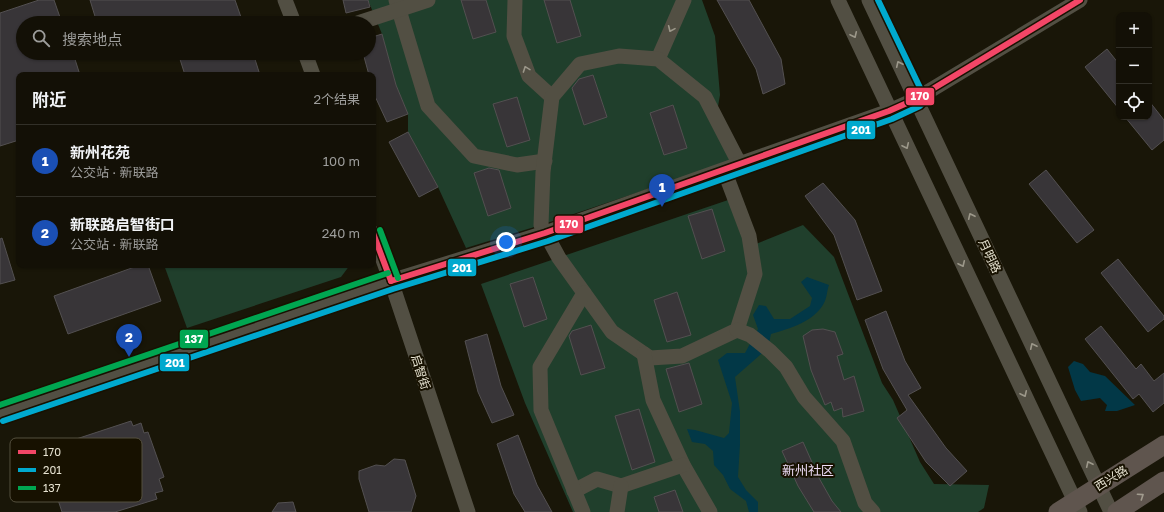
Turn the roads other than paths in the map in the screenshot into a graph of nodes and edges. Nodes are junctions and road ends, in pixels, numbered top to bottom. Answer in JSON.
{"nodes":[{"id":1,"x":285,"y":0,"type":"edge"},
{"id":2,"x":428,"y":0,"type":"edge"},
{"id":3,"x":515,"y":0,"type":"edge"},
{"id":4,"x":684,"y":0,"type":"edge"},
{"id":5,"x":838,"y":0,"type":"edge"},
{"id":6,"x":868,"y":0,"type":"edge"},
{"id":7,"x":1080,"y":0,"type":"edge"},
{"id":8,"x":398,"y":5,"type":"edge"},
{"id":9,"x":291,"y":16,"type":"edge"},
{"id":10,"x":374,"y":16,"type":"edge"},
{"id":11,"x":658,"y":59,"type":"junction"},
{"id":12,"x":308,"y":60,"type":"edge"},
{"id":13,"x":312,"y":72,"type":"edge"},
{"id":14,"x":552,"y":97,"type":"junction"},
{"id":15,"x":916,"y":100,"type":"junction"},
{"id":16,"x":889,"y":111,"type":"junction"},
{"id":17,"x":545,"y":161,"type":"junction"},
{"id":18,"x":743,"y":164,"type":"junction"},
{"id":19,"x":724,"y":170,"type":"junction"},
{"id":20,"x":544,"y":232,"type":"junction"},
{"id":21,"x":376,"y":241,"type":"edge"},
{"id":22,"x":391,"y":281,"type":"junction"},
{"id":23,"x":584,"y":293,"type":"junction"},
{"id":24,"x":744,"y":333,"type":"junction"},
{"id":25,"x":644,"y":354,"type":"junction"},
{"id":26,"x":0,"y":413,"type":"edge"},
{"id":27,"x":1164,"y":445,"type":"edge"},
{"id":28,"x":683,"y":465,"type":"junction"},
{"id":29,"x":1164,"y":481,"type":"edge"},
{"id":30,"x":1099,"y":485,"type":"junction"},
{"id":31,"x":621,"y":486,"type":"junction"},
{"id":32,"x":574,"y":491,"type":"junction"},
{"id":33,"x":1078,"y":507,"type":"edge"},
{"id":34,"x":468,"y":512,"type":"edge"},
{"id":35,"x":583,"y":512,"type":"edge"},
{"id":36,"x":617,"y":512,"type":"edge"},
{"id":37,"x":710,"y":512,"type":"edge"},
{"id":38,"x":873,"y":512,"type":"edge"},
{"id":39,"x":1058,"y":512,"type":"edge"},
{"id":40,"x":1111,"y":512,"type":"edge"},
{"id":41,"x":1117,"y":512,"type":"edge"}],
"edges":[{"from":1,"to":9,"type":"street"},
{"from":2,"to":8,"type":"street"},
{"from":14,"to":3,"type":"street","one_way":true},
{"from":4,"to":11,"type":"street","one_way":true},
{"from":5,"to":16,"type":"street","one_way":true},
{"from":15,"to":6,"type":"street","name":"月明路","one_way":true},
{"from":7,"to":15,"type":"street"},
{"from":8,"to":10,"type":"street"},
{"from":8,"to":17,"type":"street"},
{"from":11,"to":14,"type":"street"},
{"from":11,"to":18,"type":"street"},
{"from":12,"to":13,"type":"street"},
{"from":14,"to":17,"type":"street"},
{"from":15,"to":16,"type":"street"},
{"from":30,"to":15,"type":"street","name":"月明路","one_way":true},
{"from":16,"to":18,"type":"street"},
{"from":16,"to":33,"type":"street","one_way":true},
{"from":17,"to":20,"type":"street"},
{"from":18,"to":19,"type":"street"},
{"from":19,"to":20,"type":"street"},
{"from":19,"to":24,"type":"street"},
{"from":20,"to":22,"type":"street"},
{"from":20,"to":23,"type":"street"},
{"from":21,"to":22,"type":"street","name":"启智街"},
{"from":22,"to":26,"type":"street"},
{"from":22,"to":34,"type":"street","name":"启智街"},
{"from":23,"to":25,"type":"street"},
{"from":23,"to":32,"type":"street"},
{"from":24,"to":25,"type":"street"},
{"from":24,"to":38,"type":"street"},
{"from":25,"to":28,"type":"street"},
{"from":27,"to":30,"type":"main road","name":"西兴路"},
{"from":28,"to":31,"type":"street"},
{"from":28,"to":37,"type":"street"},
{"from":41,"to":29,"type":"main road","one_way":true},
{"from":30,"to":33,"type":"main road","name":"西兴路"},
{"from":30,"to":40,"type":"street","name":"月明路"},
{"from":31,"to":32,"type":"street"},
{"from":31,"to":36,"type":"street"},
{"from":32,"to":35,"type":"street"},
{"from":33,"to":39,"type":"main road","name":"西兴路"}]}
